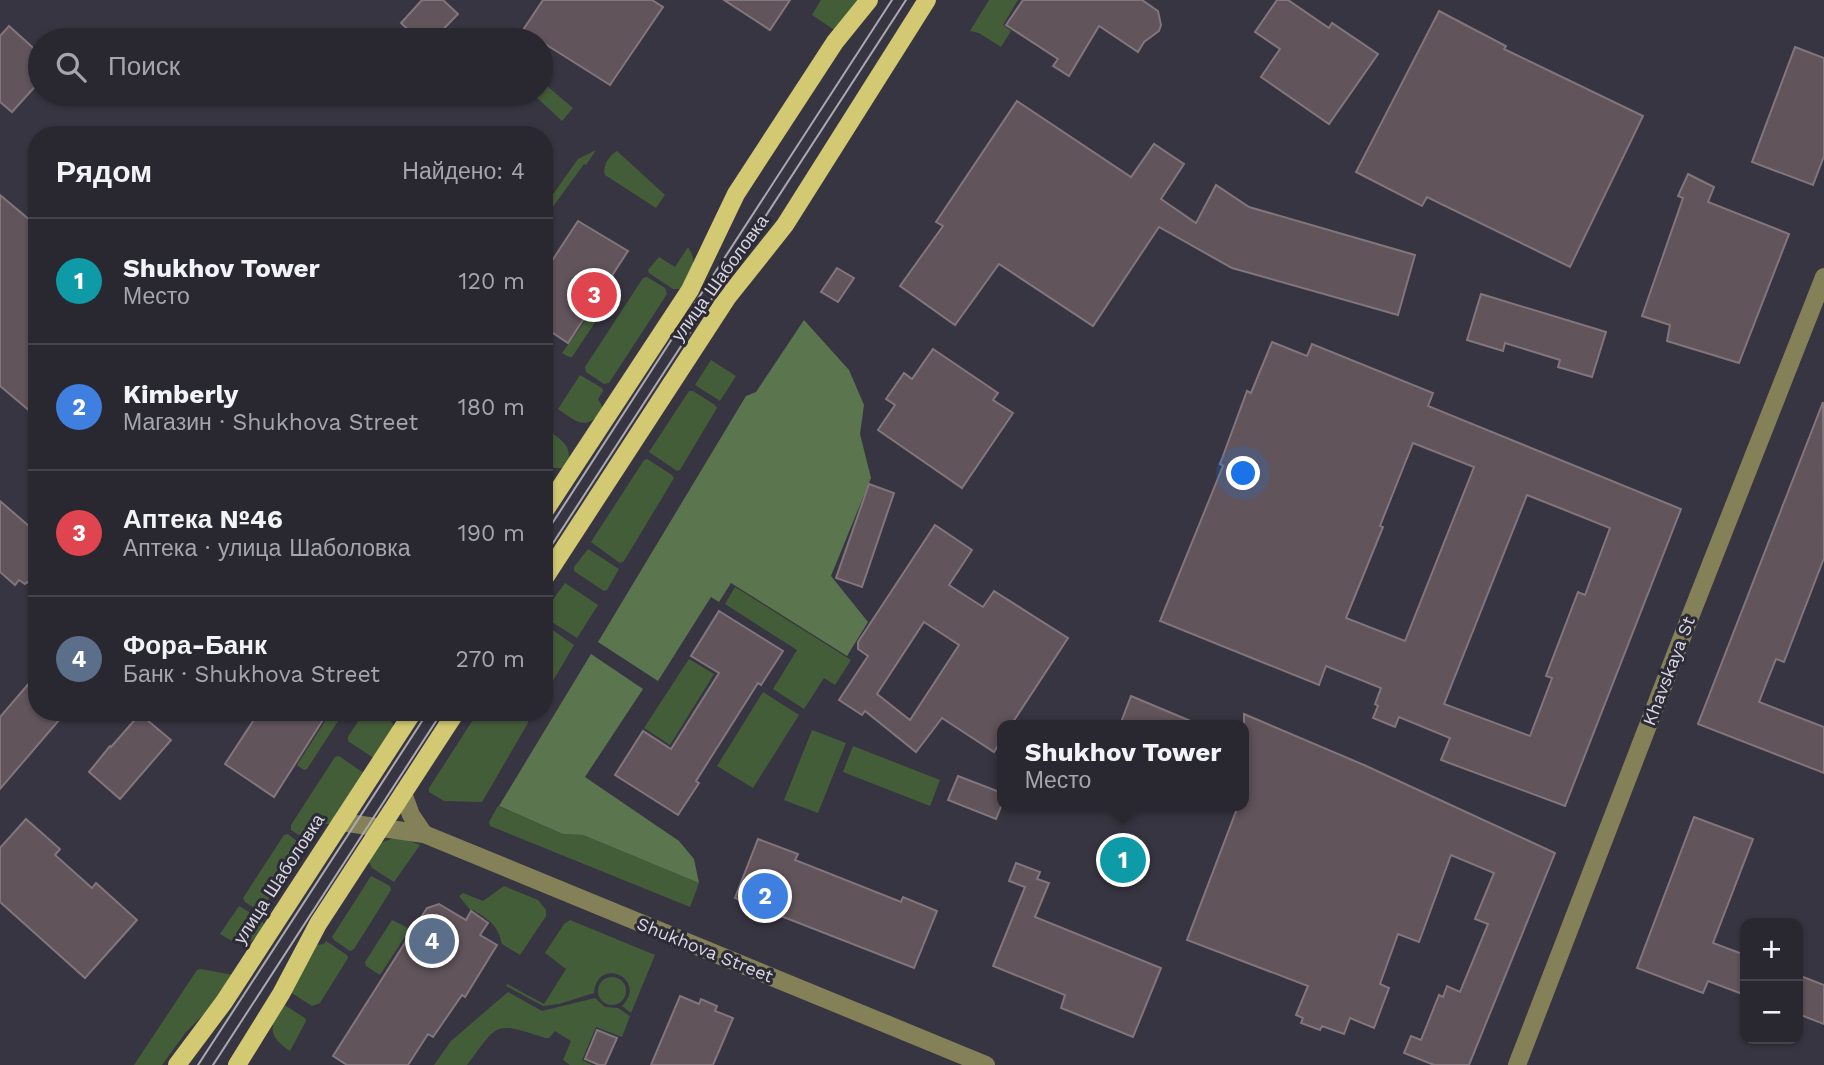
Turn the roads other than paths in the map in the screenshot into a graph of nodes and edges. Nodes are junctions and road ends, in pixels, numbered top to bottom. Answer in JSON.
{"nodes":[{"id":1,"x":869,"y":0,"type":"edge"},
{"id":2,"x":927,"y":0,"type":"edge"},
{"id":3,"x":1824,"y":277,"type":"edge"},
{"id":4,"x":553,"y":498,"type":"edge"},
{"id":5,"x":553,"y":565,"type":"edge"},
{"id":6,"x":406,"y":721,"type":"edge"},
{"id":7,"x":450,"y":721,"type":"edge"},
{"id":8,"x":403,"y":793,"type":"junction"},
{"id":9,"x":341,"y":822,"type":"junction"},
{"id":10,"x":381,"y":828,"type":"junction"},
{"id":11,"x":424,"y":834,"type":"junction"},
{"id":12,"x":177,"y":1065,"type":"edge"},
{"id":13,"x":237,"y":1065,"type":"edge"},
{"id":14,"x":986,"y":1065,"type":"edge"},
{"id":15,"x":1517,"y":1065,"type":"edge"}],
"edges":[{"from":1,"to":4,"type":"main road","name":"улица Шаболовка"},
{"from":2,"to":5,"type":"main road","name":"улица Шаболовка"},
{"from":3,"to":15,"type":"street","name":"Khavskaya St"},
{"from":6,"to":9,"type":"main road","name":"улица Шаболовка"},
{"from":7,"to":8,"type":"main road"},
{"from":8,"to":10,"type":"main road"},
{"from":8,"to":11,"type":"street"},
{"from":9,"to":10,"type":"street","name":"Shukhova Street"},
{"from":9,"to":12,"type":"main road","name":"улица Шаболовка"},
{"from":10,"to":11,"type":"street","name":"Shukhova Street"},
{"from":10,"to":13,"type":"main road"},
{"from":11,"to":14,"type":"street","name":"Shukhova Street"}]}
